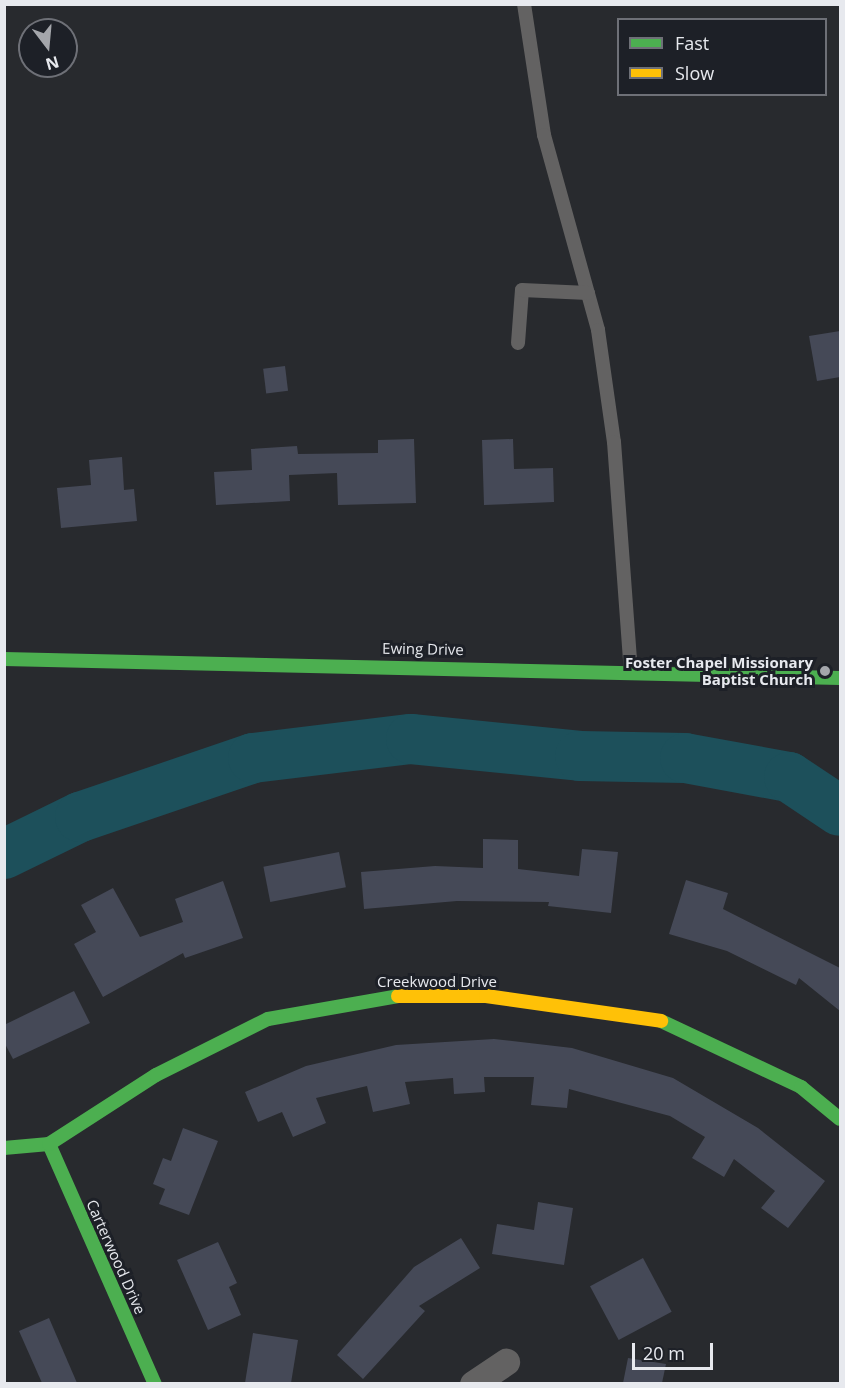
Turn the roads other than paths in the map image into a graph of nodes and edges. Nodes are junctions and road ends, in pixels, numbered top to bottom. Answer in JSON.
{"nodes":[{"id":1,"x":524,"y":4,"type":"edge"},
{"id":2,"x":588,"y":293,"type":"junction"},
{"id":3,"x":518,"y":343,"type":"dead end"},
{"id":4,"x":4,"y":659,"type":"edge"},
{"id":5,"x":631,"y":671,"type":"junction"},
{"id":6,"x":840,"y":678,"type":"edge"},
{"id":7,"x":840,"y":1119,"type":"edge"},
{"id":8,"x":49,"y":1144,"type":"junction"},
{"id":9,"x":4,"y":1148,"type":"edge"},
{"id":10,"x":506,"y":1362,"type":"dead end"},
{"id":11,"x":155,"y":1383,"type":"edge"},
{"id":12,"x":473,"y":1383,"type":"edge"}],
"edges":[{"from":1,"to":2,"type":"lane"},
{"from":2,"to":3,"type":"lane"},
{"from":2,"to":5,"type":"lane"},
{"from":4,"to":5,"type":"street","name":"Ewing Drive"},
{"from":5,"to":6,"type":"street","name":"Ewing Drive"},
{"from":7,"to":8,"type":"street","name":"Creekwood Drive"},
{"from":8,"to":9,"type":"street","name":"Creekwood Drive"},
{"from":8,"to":11,"type":"street","name":"Carterwood Drive"},
{"from":10,"to":12,"type":"street"}]}
